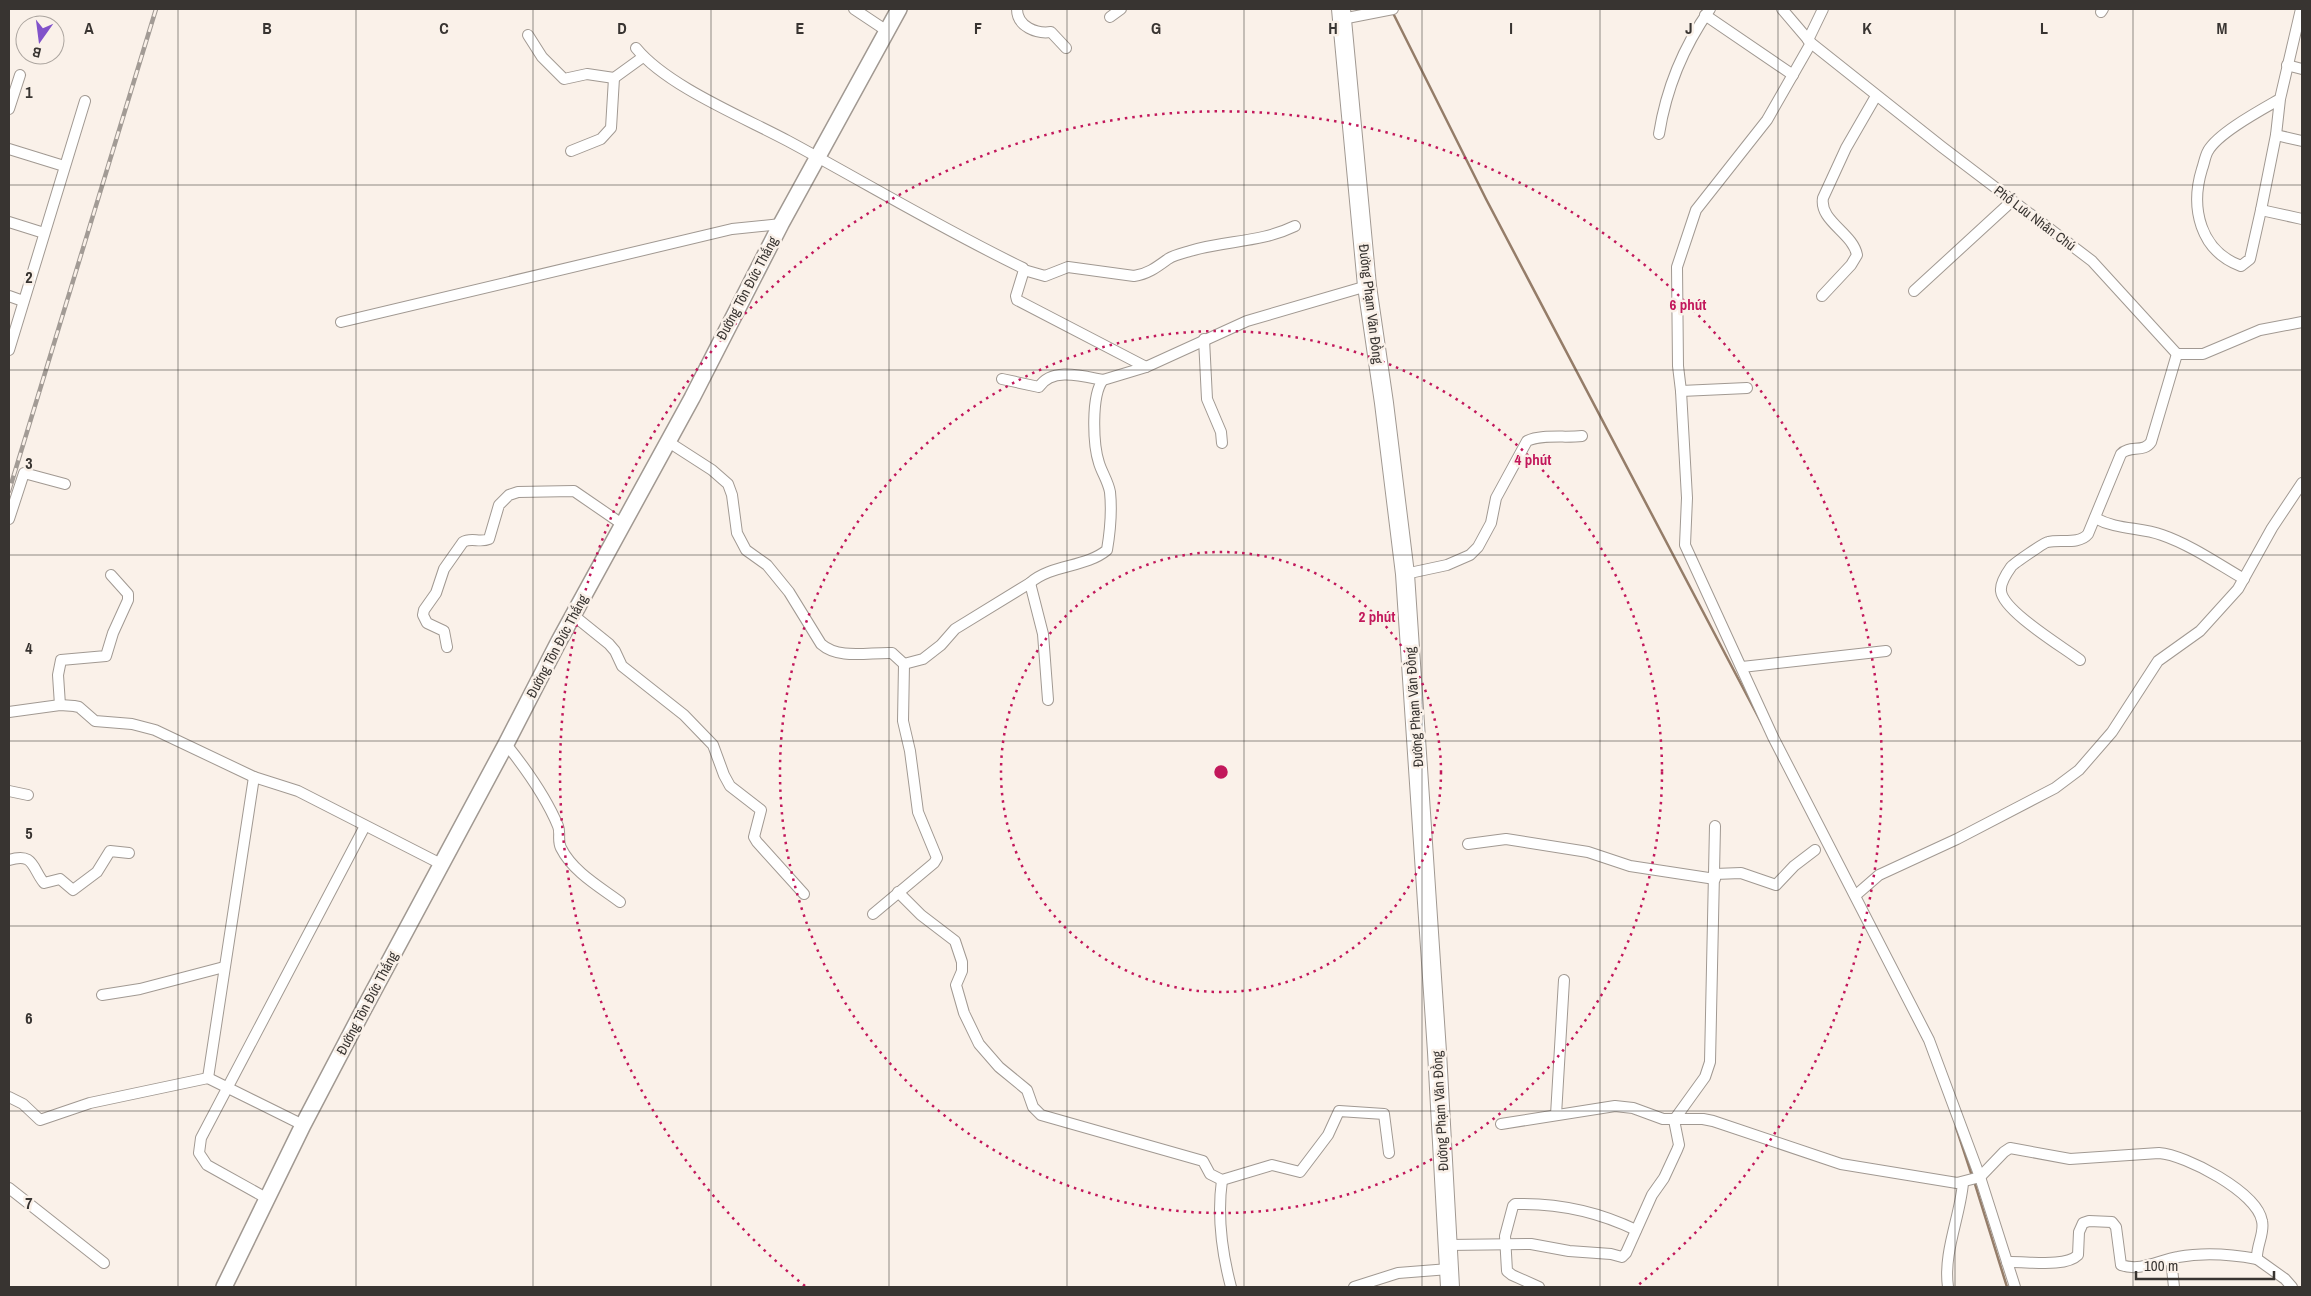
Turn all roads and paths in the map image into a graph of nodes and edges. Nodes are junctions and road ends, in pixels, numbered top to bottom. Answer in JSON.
{"nodes":[{"id":1,"x":854,"y":9,"type":"edge"},
{"id":2,"x":899,"y":9,"type":"edge"},
{"id":3,"x":1017,"y":9,"type":"edge"},
{"id":4,"x":1121,"y":9,"type":"edge"},
{"id":5,"x":1393,"y":9,"type":"edge"},
{"id":6,"x":1782,"y":9,"type":"edge"},
{"id":7,"x":1822,"y":9,"type":"edge"},
{"id":8,"x":2301,"y":9,"type":"edge"},
{"id":9,"x":1708,"y":12,"type":"edge"},
{"id":10,"x":1342,"y":14,"type":"edge"},
{"id":11,"x":1110,"y":17,"type":"dead end"},
{"id":12,"x":887,"y":31,"type":"junction"},
{"id":13,"x":528,"y":34,"type":"dead end"},
{"id":14,"x":1810,"y":42,"type":"junction"},
{"id":15,"x":636,"y":48,"type":"dead end"},
{"id":16,"x":1066,"y":48,"type":"dead end"},
{"id":17,"x":643,"y":56,"type":"junction"},
{"id":18,"x":2287,"y":66,"type":"junction"},
{"id":19,"x":2302,"y":69,"type":"edge"},
{"id":20,"x":20,"y":75,"type":"dead end"},
{"id":21,"x":1793,"y":75,"type":"junction"},
{"id":22,"x":614,"y":78,"type":"junction"},
{"id":23,"x":1876,"y":96,"type":"junction"},
{"id":24,"x":2280,"y":99,"type":"junction"},
{"id":25,"x":85,"y":101,"type":"dead end"},
{"id":26,"x":9,"y":109,"type":"edge"},
{"id":27,"x":1659,"y":134,"type":"dead end"},
{"id":28,"x":2276,"y":135,"type":"junction"},
{"id":29,"x":2302,"y":141,"type":"edge"},
{"id":30,"x":9,"y":149,"type":"edge"},
{"id":31,"x":571,"y":151,"type":"dead end"},
{"id":32,"x":818,"y":158,"type":"junction"},
{"id":33,"x":64,"y":166,"type":"junction"},
{"id":34,"x":2012,"y":201,"type":"junction"},
{"id":35,"x":2261,"y":210,"type":"junction"},
{"id":36,"x":2302,"y":218,"type":"edge"},
{"id":37,"x":9,"y":222,"type":"edge"},
{"id":38,"x":781,"y":224,"type":"junction"},
{"id":39,"x":1295,"y":226,"type":"dead end"},
{"id":40,"x":44,"y":233,"type":"junction"},
{"id":41,"x":1024,"y":270,"type":"junction"},
{"id":42,"x":1367,"y":286,"type":"junction"},
{"id":43,"x":1914,"y":291,"type":"dead end"},
{"id":44,"x":9,"y":296,"type":"edge"},
{"id":45,"x":1822,"y":296,"type":"dead end"},
{"id":46,"x":23,"y":301,"type":"junction"},
{"id":47,"x":13,"y":315,"type":"edge"},
{"id":48,"x":341,"y":322,"type":"dead end"},
{"id":49,"x":2302,"y":322,"type":"edge"},
{"id":50,"x":1204,"y":339,"type":"junction"},
{"id":51,"x":9,"y":350,"type":"edge"},
{"id":52,"x":2177,"y":354,"type":"junction"},
{"id":53,"x":1146,"y":367,"type":"junction"},
{"id":54,"x":1002,"y":379,"type":"dead end"},
{"id":55,"x":1102,"y":380,"type":"junction"},
{"id":56,"x":1748,"y":388,"type":"dead end"},
{"id":57,"x":1681,"y":391,"type":"junction"},
{"id":58,"x":1582,"y":436,"type":"dead end"},
{"id":59,"x":668,"y":441,"type":"junction"},
{"id":60,"x":1222,"y":443,"type":"dead end"},
{"id":61,"x":2302,"y":483,"type":"edge"},
{"id":62,"x":65,"y":484,"type":"dead end"},
{"id":63,"x":2095,"y":518,"type":"junction"},
{"id":64,"x":9,"y":519,"type":"edge"},
{"id":65,"x":622,"y":524,"type":"junction"},
{"id":66,"x":1405,"y":574,"type":"junction"},
{"id":67,"x":111,"y":575,"type":"dead end"},
{"id":68,"x":2244,"y":579,"type":"junction"},
{"id":69,"x":1030,"y":583,"type":"junction"},
{"id":70,"x":573,"y":615,"type":"junction"},
{"id":71,"x":447,"y":647,"type":"dead end"},
{"id":72,"x":1886,"y":651,"type":"dead end"},
{"id":73,"x":2080,"y":660,"type":"dead end"},
{"id":74,"x":904,"y":664,"type":"junction"},
{"id":75,"x":1742,"y":667,"type":"junction"},
{"id":76,"x":1048,"y":700,"type":"dead end"},
{"id":77,"x":60,"y":705,"type":"junction"},
{"id":78,"x":9,"y":712,"type":"edge"},
{"id":79,"x":506,"y":744,"type":"junction"},
{"id":80,"x":254,"y":777,"type":"junction"},
{"id":81,"x":9,"y":791,"type":"edge"},
{"id":82,"x":28,"y":795,"type":"dead end"},
{"id":83,"x":365,"y":826,"type":"junction"},
{"id":84,"x":1715,"y":826,"type":"dead end"},
{"id":85,"x":1468,"y":844,"type":"dead end"},
{"id":86,"x":1815,"y":850,"type":"dead end"},
{"id":87,"x":129,"y":853,"type":"dead end"},
{"id":88,"x":9,"y":860,"type":"edge"},
{"id":89,"x":441,"y":864,"type":"junction"},
{"id":90,"x":1715,"y":877,"type":"junction"},
{"id":91,"x":898,"y":892,"type":"junction"},
{"id":92,"x":804,"y":894,"type":"dead end"},
{"id":93,"x":1856,"y":895,"type":"junction"},
{"id":94,"x":620,"y":902,"type":"dead end"},
{"id":95,"x":873,"y":914,"type":"dead end"},
{"id":96,"x":224,"y":968,"type":"junction"},
{"id":97,"x":1564,"y":980,"type":"dead end"},
{"id":98,"x":102,"y":995,"type":"dead end"},
{"id":99,"x":208,"y":1078,"type":"junction"},
{"id":100,"x":226,"y":1087,"type":"junction"},
{"id":101,"x":9,"y":1096,"type":"edge"},
{"id":102,"x":1556,"y":1115,"type":"junction"},
{"id":103,"x":1674,"y":1120,"type":"junction"},
{"id":104,"x":1501,"y":1124,"type":"dead end"},
{"id":105,"x":303,"y":1125,"type":"junction"},
{"id":106,"x":1389,"y":1153,"type":"dead end"},
{"id":107,"x":1222,"y":1180,"type":"junction"},
{"id":108,"x":1972,"y":1180,"type":"junction"},
{"id":109,"x":9,"y":1188,"type":"edge"},
{"id":110,"x":268,"y":1199,"type":"junction"},
{"id":111,"x":1636,"y":1230,"type":"junction"},
{"id":112,"x":1507,"y":1245,"type":"junction"},
{"id":113,"x":1448,"y":1246,"type":"junction"},
{"id":114,"x":2171,"y":1259,"type":"junction"},
{"id":115,"x":2257,"y":1259,"type":"junction"},
{"id":116,"x":2007,"y":1262,"type":"junction"},
{"id":117,"x":104,"y":1263,"type":"dead end"},
{"id":118,"x":1449,"y":1269,"type":"junction"},
{"id":119,"x":224,"y":1287,"type":"edge"},
{"id":120,"x":1231,"y":1287,"type":"edge"},
{"id":121,"x":1354,"y":1287,"type":"edge"},
{"id":122,"x":1450,"y":1287,"type":"edge"},
{"id":123,"x":1540,"y":1287,"type":"edge"},
{"id":124,"x":1948,"y":1287,"type":"edge"},
{"id":125,"x":2015,"y":1287,"type":"edge"},
{"id":126,"x":2174,"y":1287,"type":"edge"},
{"id":127,"x":2292,"y":1287,"type":"edge"}],
"edges":[{"from":1,"to":12,"type":"street"},
{"from":2,"to":12,"type":"main road","name":"Đường Tôn Đức Thắng"},
{"from":3,"to":16,"type":"street"},
{"from":4,"to":11,"type":"street"},
{"from":5,"to":10,"type":"street"},
{"from":6,"to":14,"type":"street","name":"Phố Lưu Nhân Chú"},
{"from":7,"to":14,"type":"street"},
{"from":8,"to":18,"type":"street"},
{"from":9,"to":21,"type":"street"},
{"from":9,"to":27,"type":"street"},
{"from":10,"to":42,"type":"highway","name":"Đường Phạm Văn Đồng"},
{"from":12,"to":32,"type":"main road","name":"Đường Tôn Đức Thắng"},
{"from":13,"to":22,"type":"street"},
{"from":14,"to":21,"type":"street"},
{"from":14,"to":23,"type":"street","name":"Phố Lưu Nhân Chú"},
{"from":15,"to":17,"type":"street"},
{"from":17,"to":22,"type":"street"},
{"from":17,"to":32,"type":"street"},
{"from":18,"to":19,"type":"street"},
{"from":18,"to":24,"type":"street"},
{"from":20,"to":26,"type":"street"},
{"from":21,"to":57,"type":"street"},
{"from":22,"to":31,"type":"street"},
{"from":23,"to":34,"type":"street","name":"Phố Lưu Nhân Chú"},
{"from":23,"to":45,"type":"street"},
{"from":24,"to":28,"type":"street"},
{"from":24,"to":35,"type":"street"},
{"from":25,"to":33,"type":"street"},
{"from":28,"to":29,"type":"street"},
{"from":28,"to":35,"type":"street"},
{"from":30,"to":33,"type":"street"},
{"from":32,"to":38,"type":"main road","name":"Đường Tôn Đức Thắng"},
{"from":32,"to":41,"type":"street"},
{"from":33,"to":40,"type":"street"},
{"from":34,"to":43,"type":"street"},
{"from":34,"to":52,"type":"street","name":"Phố Lưu Nhân Chú"},
{"from":35,"to":36,"type":"street"},
{"from":37,"to":40,"type":"street"},
{"from":38,"to":48,"type":"street"},
{"from":38,"to":59,"type":"main road","name":"Đường Tôn Đức Thắng"},
{"from":39,"to":41,"type":"street"},
{"from":40,"to":46,"type":"street"},
{"from":41,"to":53,"type":"street"},
{"from":42,"to":50,"type":"street"},
{"from":42,"to":66,"type":"highway","name":"Đường Phạm Văn Đồng"},
{"from":44,"to":46,"type":"street"},
{"from":46,"to":47,"type":"street"},
{"from":47,"to":51,"type":"street"},
{"from":49,"to":52,"type":"street"},
{"from":50,"to":53,"type":"street"},
{"from":50,"to":60,"type":"street"},
{"from":52,"to":63,"type":"street"},
{"from":53,"to":55,"type":"street"},
{"from":54,"to":55,"type":"street"},
{"from":55,"to":69,"type":"street"},
{"from":56,"to":57,"type":"street"},
{"from":57,"to":75,"type":"street"},
{"from":58,"to":66,"type":"street"},
{"from":59,"to":65,"type":"main road","name":"Đường Tôn Đức Thắng"},
{"from":59,"to":74,"type":"street"},
{"from":61,"to":68,"type":"street"},
{"from":62,"to":64,"type":"street"},
{"from":63,"to":68,"type":"street"},
{"from":63,"to":73,"type":"street"},
{"from":65,"to":70,"type":"main road","name":"Đường Tôn Đức Thắng"},
{"from":65,"to":71,"type":"street"},
{"from":66,"to":113,"type":"highway","name":"Đường Phạm Văn Đồng"},
{"from":67,"to":77,"type":"street"},
{"from":68,"to":93,"type":"street"},
{"from":69,"to":74,"type":"street"},
{"from":69,"to":76,"type":"street"},
{"from":70,"to":79,"type":"main road","name":"Đường Tôn Đức Thắng"},
{"from":70,"to":92,"type":"street"},
{"from":72,"to":75,"type":"street"},
{"from":74,"to":91,"type":"street"},
{"from":75,"to":93,"type":"street"},
{"from":77,"to":78,"type":"street"},
{"from":77,"to":80,"type":"street"},
{"from":79,"to":89,"type":"main road","name":"Đường Tôn Đức Thắng"},
{"from":79,"to":94,"type":"street"},
{"from":80,"to":83,"type":"street"},
{"from":80,"to":96,"type":"street"},
{"from":81,"to":82,"type":"street"},
{"from":83,"to":89,"type":"street"},
{"from":83,"to":100,"type":"street"},
{"from":84,"to":90,"type":"street"},
{"from":85,"to":90,"type":"street"},
{"from":86,"to":90,"type":"street"},
{"from":87,"to":88,"type":"street"},
{"from":89,"to":105,"type":"main road","name":"Đường Tôn Đức Thắng"},
{"from":90,"to":103,"type":"street"},
{"from":91,"to":95,"type":"street"},
{"from":91,"to":107,"type":"street"},
{"from":93,"to":108,"type":"street"},
{"from":96,"to":98,"type":"street"},
{"from":96,"to":99,"type":"street"},
{"from":97,"to":102,"type":"street"},
{"from":99,"to":100,"type":"street"},
{"from":99,"to":101,"type":"street"},
{"from":100,"to":105,"type":"street"},
{"from":100,"to":110,"type":"street"},
{"from":102,"to":103,"type":"street"},
{"from":102,"to":104,"type":"street"},
{"from":103,"to":108,"type":"street"},
{"from":103,"to":111,"type":"street"},
{"from":105,"to":110,"type":"main road","name":"Đường Tôn Đức Thắng"},
{"from":106,"to":107,"type":"street"},
{"from":107,"to":120,"type":"street"},
{"from":108,"to":115,"type":"street"},
{"from":108,"to":116,"type":"street"},
{"from":108,"to":124,"type":"street"},
{"from":109,"to":117,"type":"street"},
{"from":110,"to":119,"type":"main road","name":"Đường Tôn Đức Thắng"},
{"from":111,"to":112,"type":"street"},
{"from":111,"to":112,"type":"street"},
{"from":112,"to":113,"type":"street"},
{"from":112,"to":123,"type":"street"},
{"from":113,"to":118,"type":"highway","name":"Đường Phạm Văn Đồng"},
{"from":114,"to":115,"type":"street"},
{"from":114,"to":116,"type":"street"},
{"from":114,"to":126,"type":"street"},
{"from":115,"to":127,"type":"street"},
{"from":116,"to":125,"type":"street"},
{"from":118,"to":121,"type":"street"},
{"from":118,"to":122,"type":"highway","name":"Đường Phạm Văn Đồng"}]}
